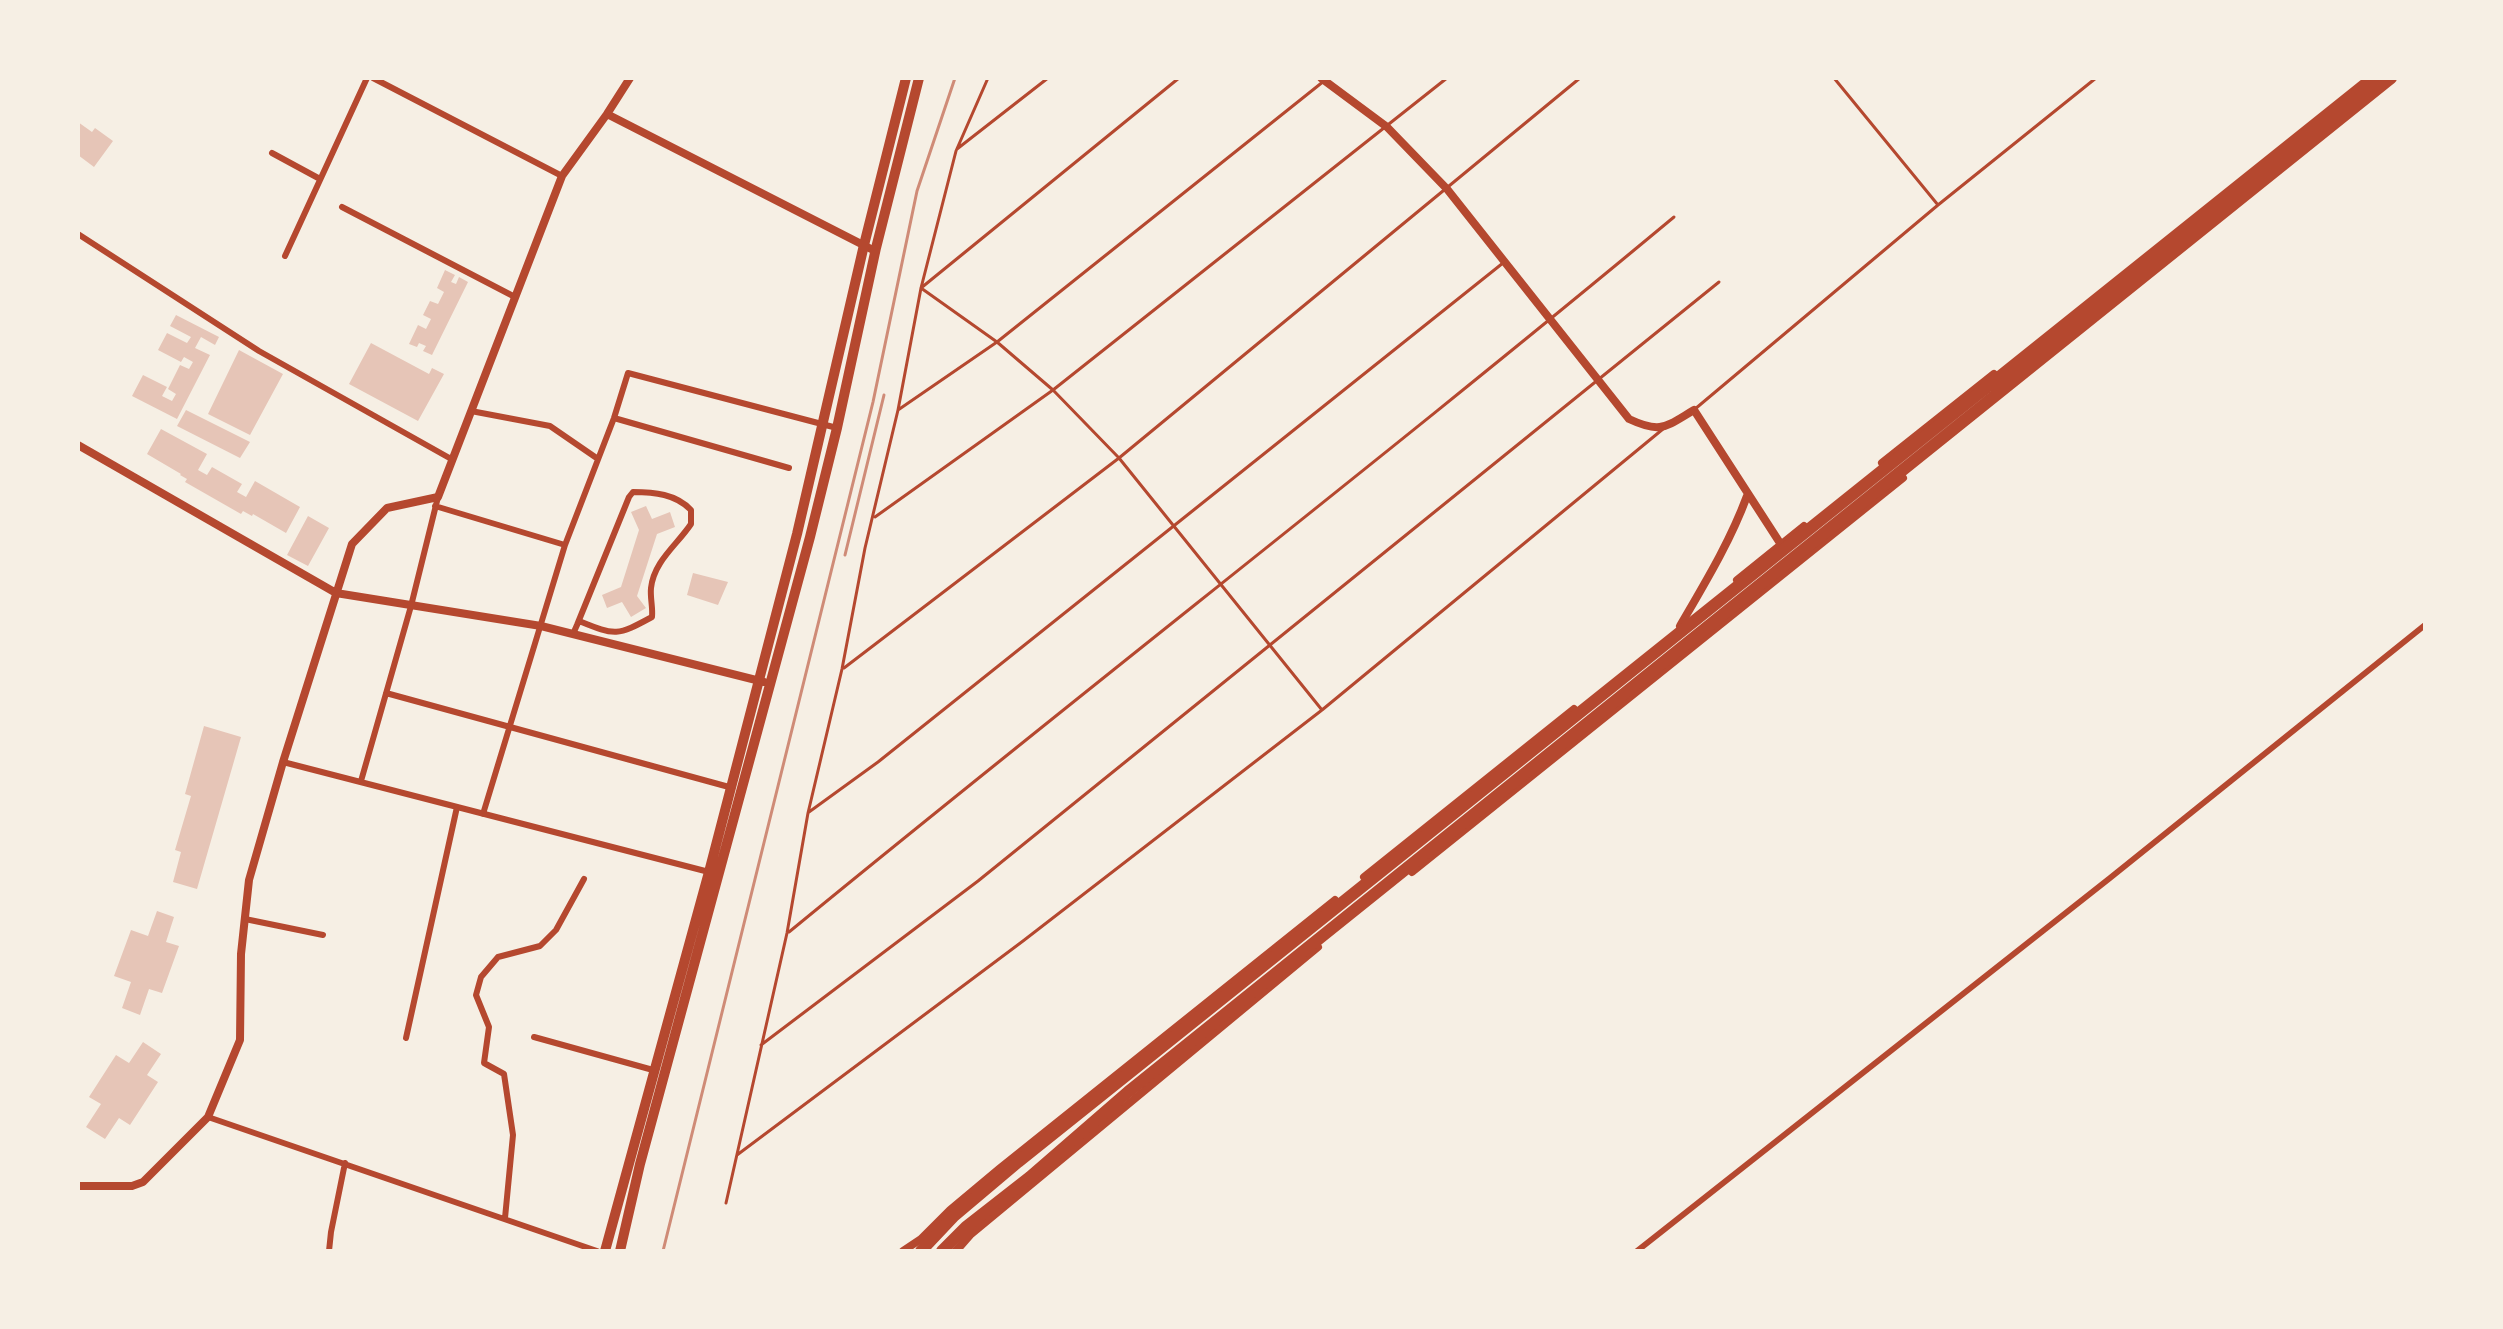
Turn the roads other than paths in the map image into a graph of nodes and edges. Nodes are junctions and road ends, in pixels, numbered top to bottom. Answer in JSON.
{"nodes":[{"id":1,"x":367,"y":78,"type":"edge"},
{"id":2,"x":373,"y":78,"type":"edge"},
{"id":3,"x":630,"y":78,"type":"edge"},
{"id":4,"x":906,"y":78,"type":"edge"},
{"id":5,"x":919,"y":78,"type":"edge"},
{"id":6,"x":988,"y":78,"type":"edge"},
{"id":7,"x":1048,"y":78,"type":"edge"},
{"id":8,"x":1179,"y":78,"type":"edge"},
{"id":9,"x":1447,"y":78,"type":"edge"},
{"id":10,"x":1580,"y":78,"type":"edge"},
{"id":11,"x":1834,"y":78,"type":"edge"},
{"id":12,"x":2096,"y":78,"type":"edge"},
{"id":13,"x":2365,"y":78,"type":"edge"},
{"id":14,"x":2373,"y":78,"type":"edge"},
{"id":15,"x":2392,"y":78,"type":"edge"},
{"id":16,"x":1324,"y":79,"type":"edge"},
{"id":17,"x":608,"y":114,"type":"junction"},
{"id":18,"x":1387,"y":127,"type":"junction"},
{"id":19,"x":956,"y":151,"type":"junction"},
{"id":20,"x":272,"y":153,"type":"dead end"},
{"id":21,"x":562,"y":176,"type":"junction"},
{"id":22,"x":321,"y":179,"type":"junction"},
{"id":23,"x":1447,"y":189,"type":"junction"},
{"id":24,"x":1938,"y":205,"type":"junction"},
{"id":25,"x":342,"y":207,"type":"dead end"},
{"id":26,"x":1674,"y":218,"type":"dead end"},
{"id":27,"x":78,"y":234,"type":"edge"},
{"id":28,"x":864,"y":245,"type":"junction"},
{"id":29,"x":875,"y":250,"type":"junction"},
{"id":30,"x":285,"y":256,"type":"dead end"},
{"id":31,"x":1505,"y":261,"type":"junction"},
{"id":32,"x":1719,"y":282,"type":"dead end"},
{"id":33,"x":921,"y":288,"type":"junction"},
{"id":34,"x":515,"y":297,"type":"junction"},
{"id":35,"x":1551,"y":320,"type":"junction"},
{"id":36,"x":997,"y":342,"type":"junction"},
{"id":37,"x":1596,"y":380,"type":"junction"},
{"id":38,"x":1053,"y":390,"type":"junction"},
{"id":39,"x":898,"y":410,"type":"junction"},
{"id":40,"x":1694,"y":410,"type":"junction"},
{"id":41,"x":471,"y":411,"type":"junction"},
{"id":42,"x":614,"y":418,"type":"junction"},
{"id":43,"x":822,"y":424,"type":"junction"},
{"id":44,"x":1666,"y":426,"type":"junction"},
{"id":45,"x":837,"y":428,"type":"junction"},
{"id":46,"x":78,"y":445,"type":"edge"},
{"id":47,"x":1119,"y":458,"type":"junction"},
{"id":48,"x":598,"y":459,"type":"junction"},
{"id":49,"x":453,"y":460,"type":"junction"},
{"id":50,"x":789,"y":468,"type":"dead end"},
{"id":51,"x":1747,"y":496,"type":"junction"},
{"id":52,"x":437,"y":501,"type":"junction"},
{"id":53,"x":874,"y":518,"type":"junction"},
{"id":54,"x":1173,"y":525,"type":"junction"},
{"id":55,"x":1780,"y":543,"type":"junction"},
{"id":56,"x":565,"y":545,"type":"junction"},
{"id":57,"x":1221,"y":586,"type":"junction"},
{"id":58,"x":336,"y":594,"type":"junction"},
{"id":59,"x":411,"y":606,"type":"junction"},
{"id":60,"x":579,"y":621,"type":"junction"},
{"id":61,"x":2425,"y":625,"type":"edge"},
{"id":62,"x":541,"y":626,"type":"junction"},
{"id":63,"x":1680,"y":626,"type":"junction"},
{"id":64,"x":573,"y":634,"type":"junction"},
{"id":65,"x":1269,"y":644,"type":"junction"},
{"id":66,"x":1694,"y":646,"type":"junction"},
{"id":67,"x":842,"y":669,"type":"junction"},
{"id":68,"x":758,"y":680,"type":"junction"},
{"id":69,"x":771,"y":683,"type":"junction"},
{"id":70,"x":386,"y":693,"type":"junction"},
{"id":71,"x":1322,"y":710,"type":"junction"},
{"id":72,"x":510,"y":726,"type":"junction"},
{"id":73,"x":283,"y":762,"type":"junction"},
{"id":74,"x":361,"y":781,"type":"junction"},
{"id":75,"x":729,"y":787,"type":"junction"},
{"id":76,"x":458,"y":807,"type":"junction"},
{"id":77,"x":808,"y":813,"type":"junction"},
{"id":78,"x":483,"y":814,"type":"junction"},
{"id":79,"x":722,"y":843,"type":"junction"},
{"id":80,"x":709,"y":872,"type":"junction"},
{"id":81,"x":584,"y":879,"type":"dead end"},
{"id":82,"x":245,"y":919,"type":"junction"},
{"id":83,"x":787,"y":933,"type":"junction"},
{"id":84,"x":323,"y":935,"type":"dead end"},
{"id":85,"x":534,"y":1037,"type":"dead end"},
{"id":86,"x":406,"y":1038,"type":"dead end"},
{"id":87,"x":761,"y":1045,"type":"junction"},
{"id":88,"x":653,"y":1070,"type":"junction"},
{"id":89,"x":208,"y":1117,"type":"junction"},
{"id":90,"x":737,"y":1155,"type":"junction"},
{"id":91,"x":345,"y":1163,"type":"junction"},
{"id":92,"x":78,"y":1186,"type":"edge"},
{"id":93,"x":726,"y":1203,"type":"dead end"},
{"id":94,"x":505,"y":1218,"type":"junction"},
{"id":95,"x":920,"y":1247,"type":"edge"},
{"id":96,"x":329,"y":1251,"type":"edge"},
{"id":97,"x":597,"y":1251,"type":"edge"},
{"id":98,"x":605,"y":1251,"type":"edge"},
{"id":99,"x":621,"y":1251,"type":"edge"},
{"id":100,"x":903,"y":1251,"type":"edge"},
{"id":101,"x":929,"y":1251,"type":"edge"},
{"id":102,"x":942,"y":1251,"type":"edge"},
{"id":103,"x":956,"y":1251,"type":"edge"},
{"id":104,"x":1637,"y":1251,"type":"edge"}],
"edges":[{"from":1,"to":22,"type":"street"},
{"from":2,"to":21,"type":"street"},
{"from":3,"to":17,"type":"street"},
{"from":4,"to":28,"type":"main road"},
{"from":5,"to":29,"type":"main road"},
{"from":6,"to":19,"type":"lane"},
{"from":7,"to":19,"type":"lane"},
{"from":8,"to":33,"type":"lane"},
{"from":9,"to":18,"type":"lane"},
{"from":10,"to":23,"type":"lane"},
{"from":11,"to":24,"type":"lane"},
{"from":12,"to":24,"type":"lane"},
{"from":13,"to":55,"type":"street"},
{"from":14,"to":95,"type":"highway"},
{"from":15,"to":66,"type":"street"},
{"from":15,"to":102,"type":"highway"},
{"from":16,"to":18,"type":"street"},
{"from":16,"to":36,"type":"lane"},
{"from":17,"to":21,"type":"street"},
{"from":17,"to":28,"type":"street"},
{"from":18,"to":23,"type":"street"},
{"from":18,"to":38,"type":"lane"},
{"from":19,"to":33,"type":"lane"},
{"from":20,"to":22,"type":"street"},
{"from":21,"to":34,"type":"street"},
{"from":22,"to":30,"type":"street"},
{"from":23,"to":31,"type":"street"},
{"from":23,"to":47,"type":"lane"},
{"from":24,"to":40,"type":"lane"},
{"from":25,"to":34,"type":"street"},
{"from":26,"to":35,"type":"lane"},
{"from":27,"to":49,"type":"street"},
{"from":28,"to":29,"type":"street"},
{"from":28,"to":43,"type":"main road"},
{"from":29,"to":45,"type":"main road"},
{"from":31,"to":35,"type":"street"},
{"from":31,"to":54,"type":"lane"},
{"from":32,"to":37,"type":"lane"},
{"from":33,"to":36,"type":"lane"},
{"from":33,"to":39,"type":"lane"},
{"from":34,"to":41,"type":"street"},
{"from":35,"to":37,"type":"street"},
{"from":35,"to":57,"type":"lane"},
{"from":36,"to":38,"type":"lane"},
{"from":36,"to":39,"type":"lane"},
{"from":37,"to":44,"type":"street"},
{"from":37,"to":65,"type":"lane"},
{"from":38,"to":47,"type":"lane"},
{"from":38,"to":53,"type":"lane"},
{"from":39,"to":53,"type":"lane"},
{"from":40,"to":44,"type":"street"},
{"from":40,"to":51,"type":"street"},
{"from":41,"to":48,"type":"street"},
{"from":41,"to":49,"type":"street"},
{"from":42,"to":43,"type":"street"},
{"from":42,"to":48,"type":"street"},
{"from":42,"to":50,"type":"street"},
{"from":43,"to":45,"type":"street"},
{"from":43,"to":68,"type":"main road"},
{"from":44,"to":71,"type":"lane"},
{"from":45,"to":69,"type":"main road"},
{"from":46,"to":58,"type":"street"},
{"from":47,"to":54,"type":"lane"},
{"from":47,"to":67,"type":"lane"},
{"from":48,"to":56,"type":"street"},
{"from":49,"to":52,"type":"street"},
{"from":51,"to":55,"type":"street"},
{"from":51,"to":63,"type":"street"},
{"from":52,"to":56,"type":"street"},
{"from":52,"to":58,"type":"street"},
{"from":52,"to":59,"type":"street"},
{"from":53,"to":67,"type":"lane"},
{"from":54,"to":57,"type":"lane"},
{"from":54,"to":77,"type":"lane"},
{"from":55,"to":63,"type":"street"},
{"from":56,"to":62,"type":"street"},
{"from":57,"to":65,"type":"lane"},
{"from":57,"to":83,"type":"lane"},
{"from":58,"to":59,"type":"street"},
{"from":58,"to":73,"type":"street"},
{"from":59,"to":62,"type":"street"},
{"from":59,"to":70,"type":"street"},
{"from":60,"to":60,"type":"street"},
{"from":60,"to":64,"type":"street"},
{"from":61,"to":104,"type":"street"},
{"from":62,"to":64,"type":"street"},
{"from":62,"to":72,"type":"street"},
{"from":63,"to":66,"type":"street"},
{"from":63,"to":95,"type":"street"},
{"from":64,"to":68,"type":"street"},
{"from":65,"to":71,"type":"lane"},
{"from":65,"to":87,"type":"lane"},
{"from":66,"to":103,"type":"street"},
{"from":67,"to":77,"type":"lane"},
{"from":68,"to":69,"type":"street"},
{"from":68,"to":75,"type":"main road"},
{"from":69,"to":79,"type":"main road"},
{"from":70,"to":72,"type":"street"},
{"from":70,"to":74,"type":"street"},
{"from":71,"to":90,"type":"lane"},
{"from":72,"to":75,"type":"street"},
{"from":72,"to":78,"type":"street"},
{"from":73,"to":74,"type":"street"},
{"from":73,"to":82,"type":"street"},
{"from":74,"to":76,"type":"street"},
{"from":75,"to":79,"type":"main road"},
{"from":76,"to":78,"type":"street"},
{"from":76,"to":86,"type":"street"},
{"from":77,"to":83,"type":"lane"},
{"from":78,"to":80,"type":"street"},
{"from":79,"to":80,"type":"main road"},
{"from":79,"to":99,"type":"main road"},
{"from":80,"to":88,"type":"main road"},
{"from":81,"to":94,"type":"street"},
{"from":82,"to":84,"type":"street"},
{"from":82,"to":89,"type":"street"},
{"from":83,"to":87,"type":"lane"},
{"from":85,"to":88,"type":"street"},
{"from":87,"to":90,"type":"lane"},
{"from":88,"to":98,"type":"main road"},
{"from":89,"to":91,"type":"street"},
{"from":89,"to":92,"type":"street"},
{"from":90,"to":93,"type":"lane"},
{"from":91,"to":94,"type":"street"},
{"from":91,"to":96,"type":"street"},
{"from":94,"to":97,"type":"street"},
{"from":95,"to":100,"type":"street"},
{"from":95,"to":101,"type":"street"}]}
